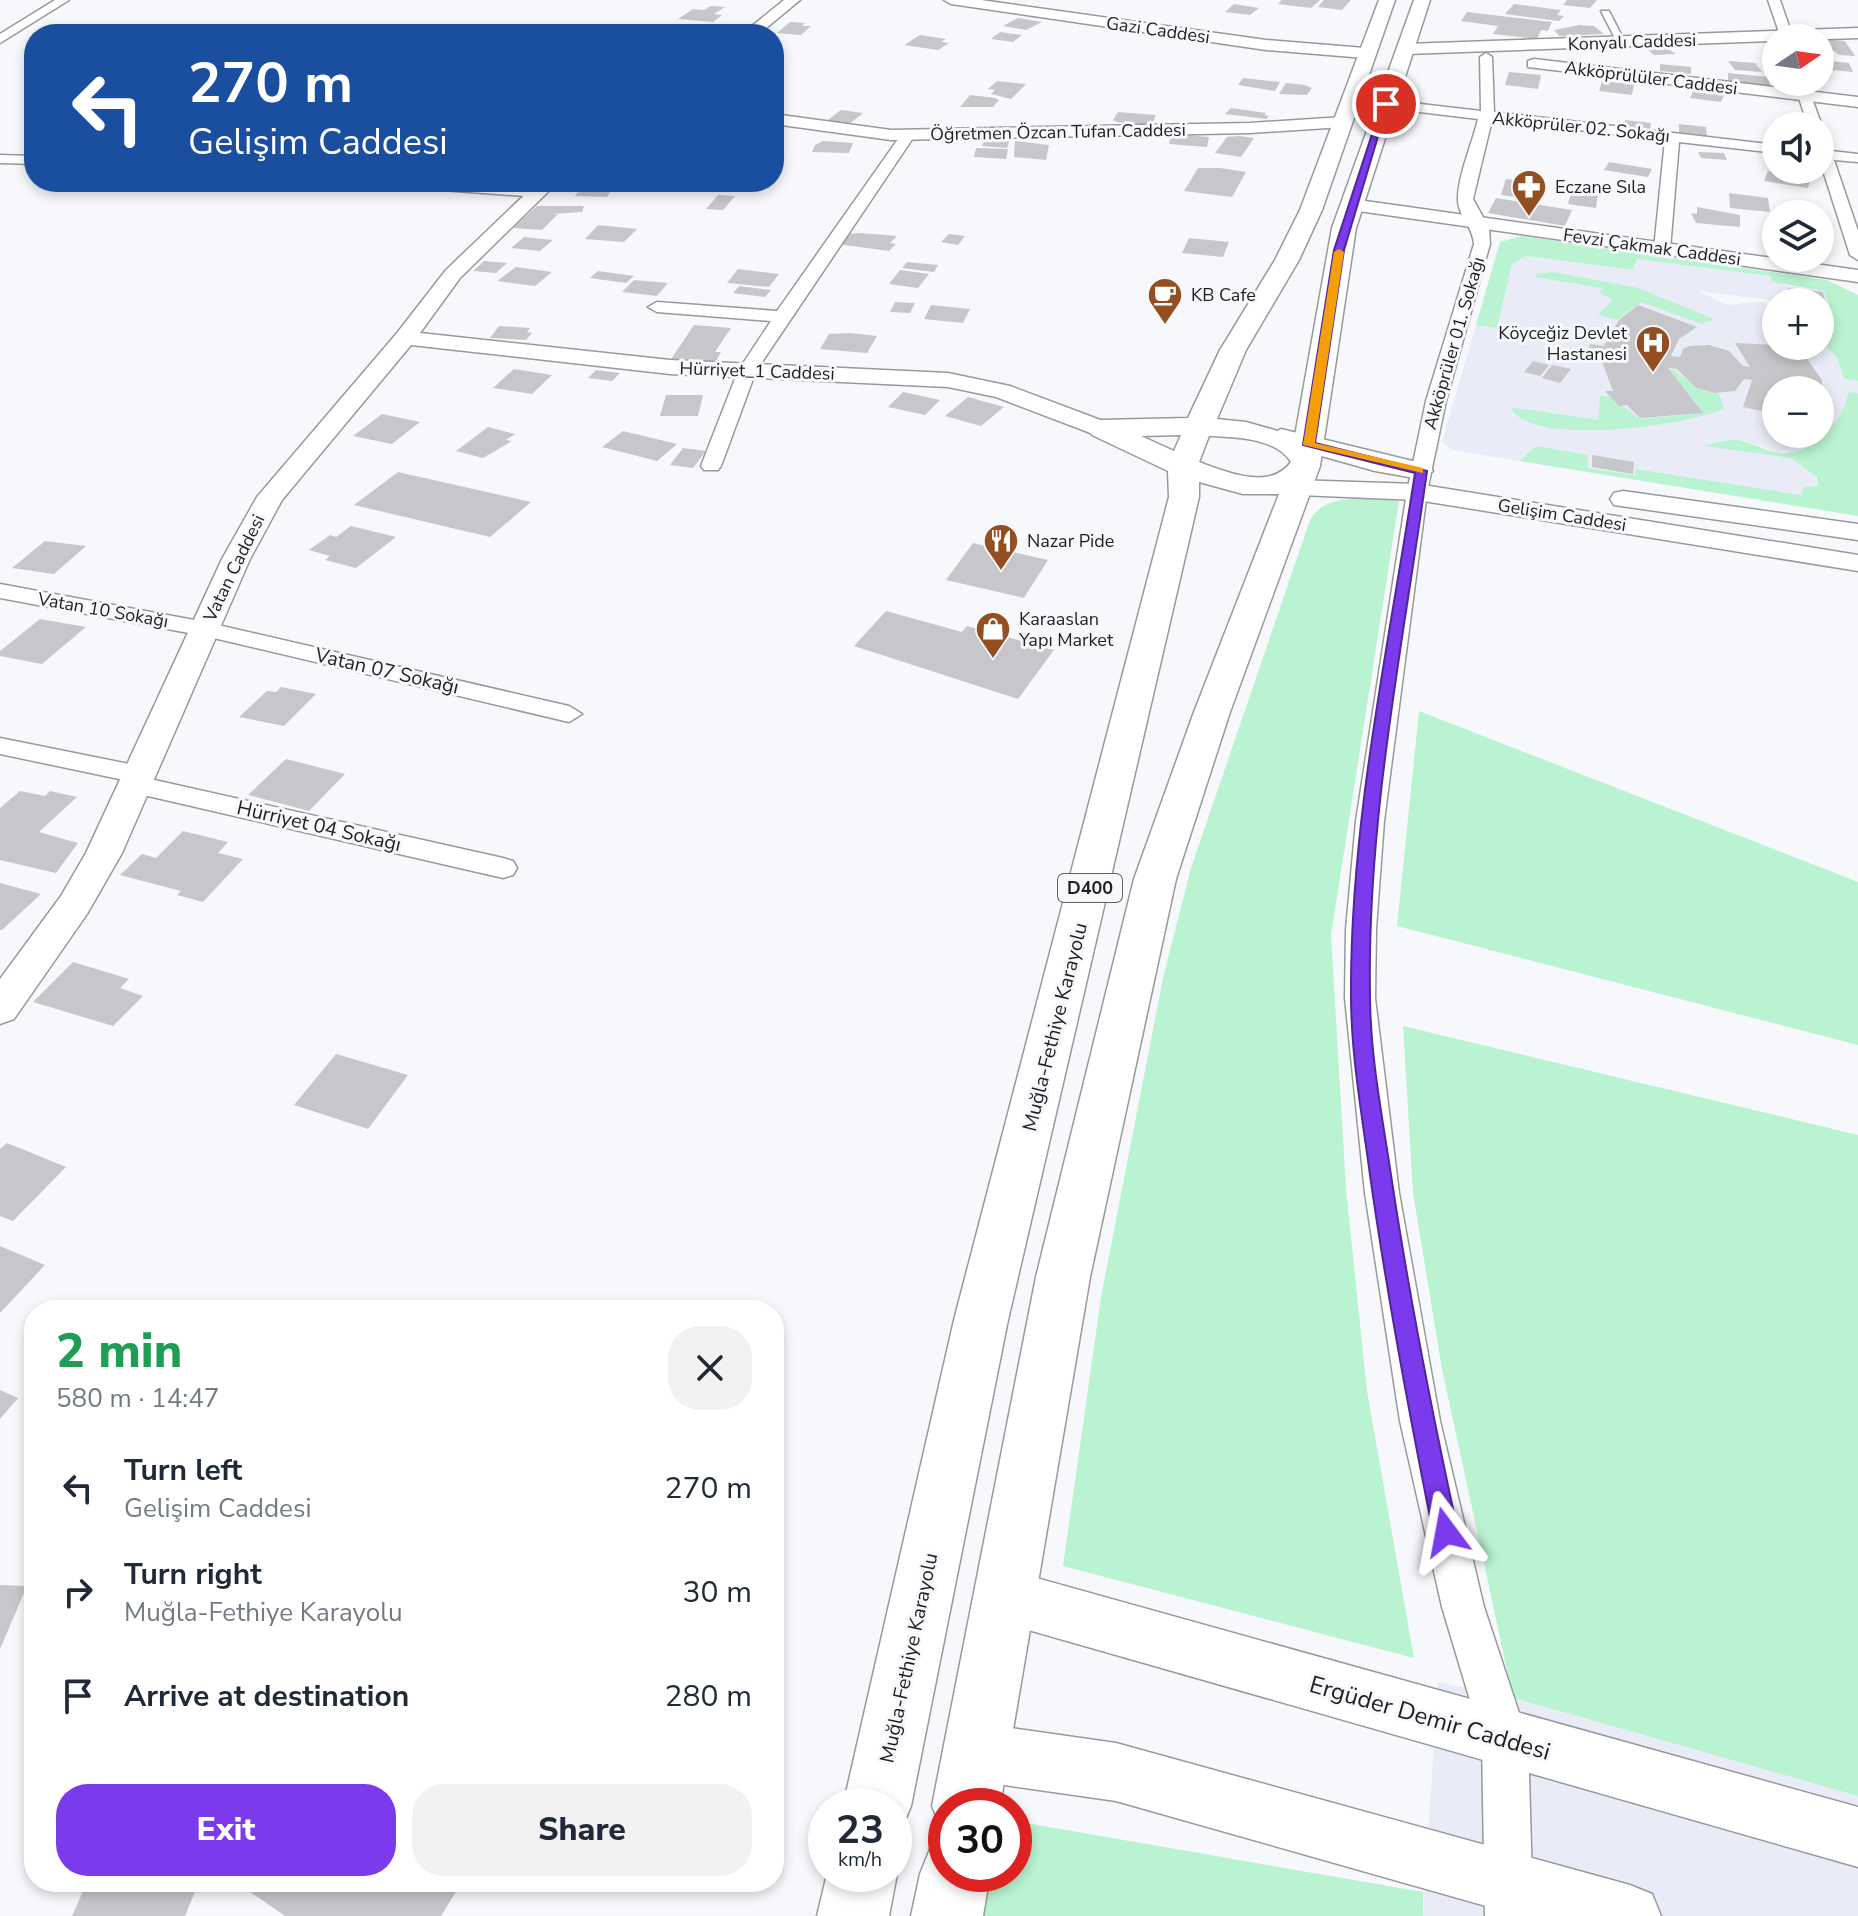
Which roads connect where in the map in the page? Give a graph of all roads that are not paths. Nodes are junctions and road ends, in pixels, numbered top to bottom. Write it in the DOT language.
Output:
graph roads {
  1 [pos="63,0"];
  2 [pos="793,0"];
  3 [pos="951,0"];
  4 [pos="1387,0"];
  5 [pos="1422,0"];
  6 [pos="1774,0"];
  7 [pos="1606,5"];
  8 [pos="24,24"];
  9 [pos="24,24"];
  10 [pos="763,24"];
  11 [pos="1782,24"];
  12 [pos="1834,36"];
  13 [pos="1857,36"];
  14 [pos="1762,38"];
  15 [pos="0,39"];
  16 [pos="1623,43"];
  17 [pos="1426,48"];
  18 [pos="1365,53"];
  19 [pos="1486,57"];
  20 [pos="1762,85"];
  21 [pos="1832,96"];
  22 [pos="1858,102"];
  23 [pos="1386,104"];
  24 [pos="1485,116"];
  25 [pos="784,121"];
  26 [pos="1343,122"];
  27 [pos="908,135"];
  28 [pos="1672,137"];
  29 [pos="1762,147"];
  30 [pos="1834,155"];
  31 [pos="1858,158"];
  32 [pos="0,159"];
  33 [pos="24,160"];
  34 [pos="1833,184"];
  35 [pos="538,192"];
  36 [pos="1351,205"];
  37 [pos="1477,223"];
  38 [pos="1662,249"];
  39 [pos="1858,255"];
  40 [pos="1858,276"];
  41 [pos="657,307"];
  42 [pos="782,317"];
  43 [pos="405,338"];
  44 [pos="747,371"];
  45 [pos="1102,429"];
  46 [pos="1201,449"];
  47 [pos="1291,464"];
  48 [pos="711,466"];
  49 [pos="1419,482"];
  50 [pos="1858,532"];
  51 [pos="1858,563"];
  52 [pos="0,591"];
  53 [pos="205,629"];
  54 [pos="569,714"];
  55 [pos="0,746"];
  56 [pos="137,779"];
  57 [pos="503,868"];
  58 [pos="0,1009"];
  59 [pos="1004,1596"];
  60 [pos="1505,1740"];
  61 [pos="971,1779"];
  62 [pos="881,1788"];
  63 [pos="1858,1837"];
  64 [pos="858,1892"];
  65 [pos="952,1892"];
  66 [pos="1509,1899"];
  67 [pos="853,1916"];
  68 [pos="947,1916"];
  69 [pos="1630,1916"];
  1 -- 9 [label="street"];
  2 -- 10 [label="street"];
  3 -- 18 [label="street, Gazi Caddesi"];
  4 -- 18 [label="highway, Muğla-Fethiye Karayolu / D400"];
  5 -- 17 [label="highway, D400"];
  6 -- 11 [label="street"];
  7 -- 16 [label="street"];
  8 -- 15 [label="street"];
  12 -- 13 [label="street, Konyalı Caddesi"];
  14 -- 16 [label="street, Konyalı Caddesi"];
  16 -- 17 [label="street, Konyalı Caddesi"];
  17 -- 19 [label="street, Akköprülüler Caddesi"];
  17 -- 23 [label="highway, D400"];
  18 -- 26 [label="highway, Muğla-Fethiye Karayolu / D400"];
  19 -- 20 [label="street, Akköprülüler Caddesi"];
  19 -- 24 [label="street, Akköprüler 01. Sokağı"];
  21 -- 22 [label="street, Akköprülüler Caddesi"];
  23 -- 24 [label="street, Akköprüler 02. Sokağı"];
  23 -- 36 [label="highway, D400"];
  24 -- 28 [label="street, Akköprüler 02. Sokağı"];
  24 -- 37 [label="street, Akköprüler 01. Sokağı"];
  25 -- 27 [label="street, Öğretmen Özcan Tufan Caddesi"];
  26 -- 27 [label="street, Öğretmen Özcan Tufan Caddesi"];
  26 -- 46 [label="highway, Muğla-Fethiye Karayolu / D400"];
  27 -- 42 [label="street"];
  28 -- 29 [label="street, Akköprüler 02. Sokağı"];
  28 -- 38 [label="street"];
  30 -- 31 [label="street"];
  32 -- 33 [label="street"];
  34 -- 39 [label="street"];
  35 -- 43 [label="street, Vatan Caddesi"];
  36 -- 37 [label="street, Fevzi Çakmak Caddesi"];
  36 -- 47 [label="highway, D400"];
  37 -- 38 [label="street, Fevzi Çakmak Caddesi"];
  37 -- 49 [label="street, Akköprüler 01. Sokağı"];
  38 -- 40 [label="street, Fevzi Çakmak Caddesi"];
  41 -- 42 [label="street"];
  42 -- 44 [label="street"];
  43 -- 44 [label="street, Hürriyet_1 Caddesi"];
  43 -- 53 [label="street, Vatan Caddesi"];
  44 -- 45 [label="street, Hürriyet_1 Caddesi"];
  44 -- 48 [label="street"];
  45 -- 46 [label="highway"];
  46 -- 47 [label="highway"];
  46 -- 47 [label="highway"];
  46 -- 62 [label="highway, Muğla-Fethiye Karayolu / D400"];
  47 -- 49 [label="street, Gelişim Caddesi"];
  47 -- 49 [label="street, Gelişim Caddesi"];
  47 -- 59 [label="highway, D400"];
  49 -- 50 [label="street, Gelişim Caddesi"];
  49 -- 51 [label="street, Gelişim Caddesi"];
  49 -- 60 [label="street, Akköprüler 01. Sokağı"];
  52 -- 53 [label="street, Vatan 10 Sokağı"];
  53 -- 54 [label="street, Vatan 07 Sokağı"];
  53 -- 56 [label="street, Vatan Caddesi"];
  55 -- 56 [label="street, Hürriyet 04 Sokağı"];
  56 -- 57 [label="street, Hürriyet 04 Sokağı"];
  56 -- 58 [label="street, Vatan Caddesi"];
  59 -- 60 [label="street, Ergüder Demir Caddesi"];
  59 -- 61 [label="highway, D400"];
  60 -- 63 [label="street, Ergüder Demir Caddesi"];
  60 -- 66 [label="street, Akköprüler 01. Sokağı"];
  61 -- 66 [label="street"];
  64 -- 67 [label="highway"];
  65 -- 68 [label="highway"];
  66 -- 69 [label="street"];
}
